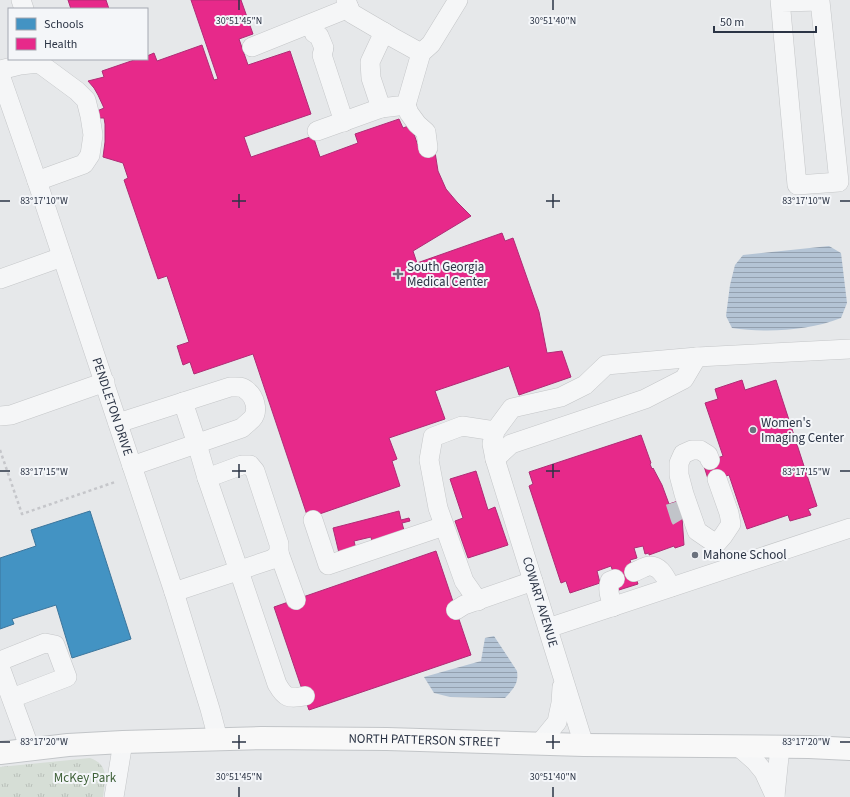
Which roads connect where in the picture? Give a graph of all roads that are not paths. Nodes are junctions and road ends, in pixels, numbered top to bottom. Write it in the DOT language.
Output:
graph roads {
  1 [pos="458,0"];
  2 [pos="781,1"];
  3 [pos="348,4"];
  4 [pos="312,28"];
  5 [pos="384,32"];
  6 [pos="252,47"];
  7 [pos="421,53"];
  8 [pos="39,61"];
  9 [pos="0,70"];
  10 [pos="0,75"];
  11 [pos="406,105"];
  12 [pos="381,108"];
  13 [pos="344,122"];
  14 [pos="317,132"];
  15 [pos="428,148"];
  16 [pos="37,181"];
  17 [pos="62,257"];
  18 [pos="0,279"];
  19 [pos="850,349"];
  20 [pos="697,357"];
  21 [pos="105,382"];
  22 [pos="183,402"];
  23 [pos="0,416"];
  24 [pos="118,423"];
  25 [pos="494,431"];
  26 [pos="197,444"];
  27 [pos="495,459"];
  28 [pos="710,460"];
  29 [pos="679,463"];
  30 [pos="132,466"];
  31 [pos="206,478"];
  32 [pos="717,479"];
  33 [pos="675,502"];
  34 [pos="314,520"];
  35 [pos="683,523"];
  36 [pos="444,526"];
  37 [pos="850,528"];
  38 [pos="710,540"];
  39 [pos="278,553"];
  40 [pos="724,569"];
  41 [pos="239,570"];
  42 [pos="634,572"];
  43 [pos="615,579"];
  44 [pos="533,581"];
  45 [pos="671,587"];
  46 [pos="174,592"];
  47 [pos="296,600"];
  48 [pos="613,607"];
  49 [pos="548,628"];
  50 [pos="0,661"];
  51 [pos="0,667"];
  52 [pos="562,673"];
  53 [pos="305,696"];
  54 [pos="12,698"];
  55 [pos="218,739"];
  56 [pos="123,742"];
  57 [pos="539,744"];
  58 [pos="584,745"];
  59 [pos="738,747"];
  60 [pos="780,747"];
  61 [pos="30,750"];
  62 [pos="850,750"];
  63 [pos="0,753"];
  64 [pos="775,796"];
  65 [pos="114,797"];
  1 -- 7 [label="street"];
  2 -- 2 [label="street"];
  3 -- 4 [label="street"];
  3 -- 5 [label="street"];
  4 -- 6 [label="street"];
  4 -- 13 [label="street"];
  5 -- 7 [label="street"];
  5 -- 12 [label="street"];
  7 -- 11 [label="street"];
  8 -- 9 [label="street"];
  8 -- 16 [label="street"];
  10 -- 16 [label="street, PENDLETON DRIVE"];
  11 -- 12 [label="street"];
  11 -- 15 [label="street"];
  12 -- 13 [label="street"];
  13 -- 14 [label="street"];
  16 -- 17 [label="street, PENDLETON DRIVE"];
  17 -- 18 [label="street"];
  17 -- 21 [label="street, PENDLETON DRIVE"];
  19 -- 20 [label="street"];
  20 -- 25 [label="street"];
  20 -- 27 [label="street"];
  21 -- 23 [label="street"];
  21 -- 24 [label="street, PENDLETON DRIVE"];
  22 -- 24 [label="street"];
  22 -- 26 [label="street"];
  22 -- 26 [label="street"];
  24 -- 30 [label="street, PENDLETON DRIVE"];
  25 -- 27 [label="street, COWART AVENUE"];
  25 -- 36 [label="street"];
  26 -- 30 [label="street"];
  26 -- 31 [label="street"];
  27 -- 44 [label="street, COWART AVENUE"];
  28 -- 29 [label="street"];
  29 -- 33 [label="street"];
  29 -- 38 [label="street"];
  30 -- 46 [label="street, PENDLETON DRIVE"];
  31 -- 39 [label="street"];
  31 -- 41 [label="street"];
  32 -- 38 [label="street"];
  34 -- 36 [label="street"];
  35 -- 38 [label="street"];
  36 -- 44 [label="street"];
  37 -- 40 [label="street"];
  38 -- 40 [label="street"];
  39 -- 41 [label="street"];
  39 -- 47 [label="street"];
  40 -- 45 [label="street"];
  41 -- 46 [label="street"];
  41 -- 53 [label="street"];
  42 -- 45 [label="street"];
  43 -- 48 [label="street"];
  44 -- 49 [label="street, COWART AVENUE"];
  45 -- 48 [label="street"];
  46 -- 55 [label="street, PENDLETON DRIVE"];
  48 -- 49 [label="street"];
  49 -- 52 [label="street, COWART AVENUE"];
  50 -- 54 [label="street"];
  51 -- 54 [label="street"];
  52 -- 57 [label="street"];
  52 -- 58 [label="street, COWART AVENUE"];
  54 -- 61 [label="street"];
  55 -- 56 [label="main road, NORTH PATTERSON STREET"];
  55 -- 57 [label="main road, NORTH PATTERSON STREET"];
  56 -- 61 [label="main road, NORTH PATTERSON STREET"];
  56 -- 65 [label="street"];
  57 -- 58 [label="main road, NORTH PATTERSON STREET"];
  58 -- 59 [label="main road, NORTH PATTERSON STREET"];
  59 -- 60 [label="main road, NORTH PATTERSON STREET"];
  59 -- 64 [label="street"];
  60 -- 62 [label="main road, NORTH PATTERSON STREET"];
  60 -- 64 [label="street"];
  61 -- 63 [label="main road, NORTH PATTERSON STREET"];
}
